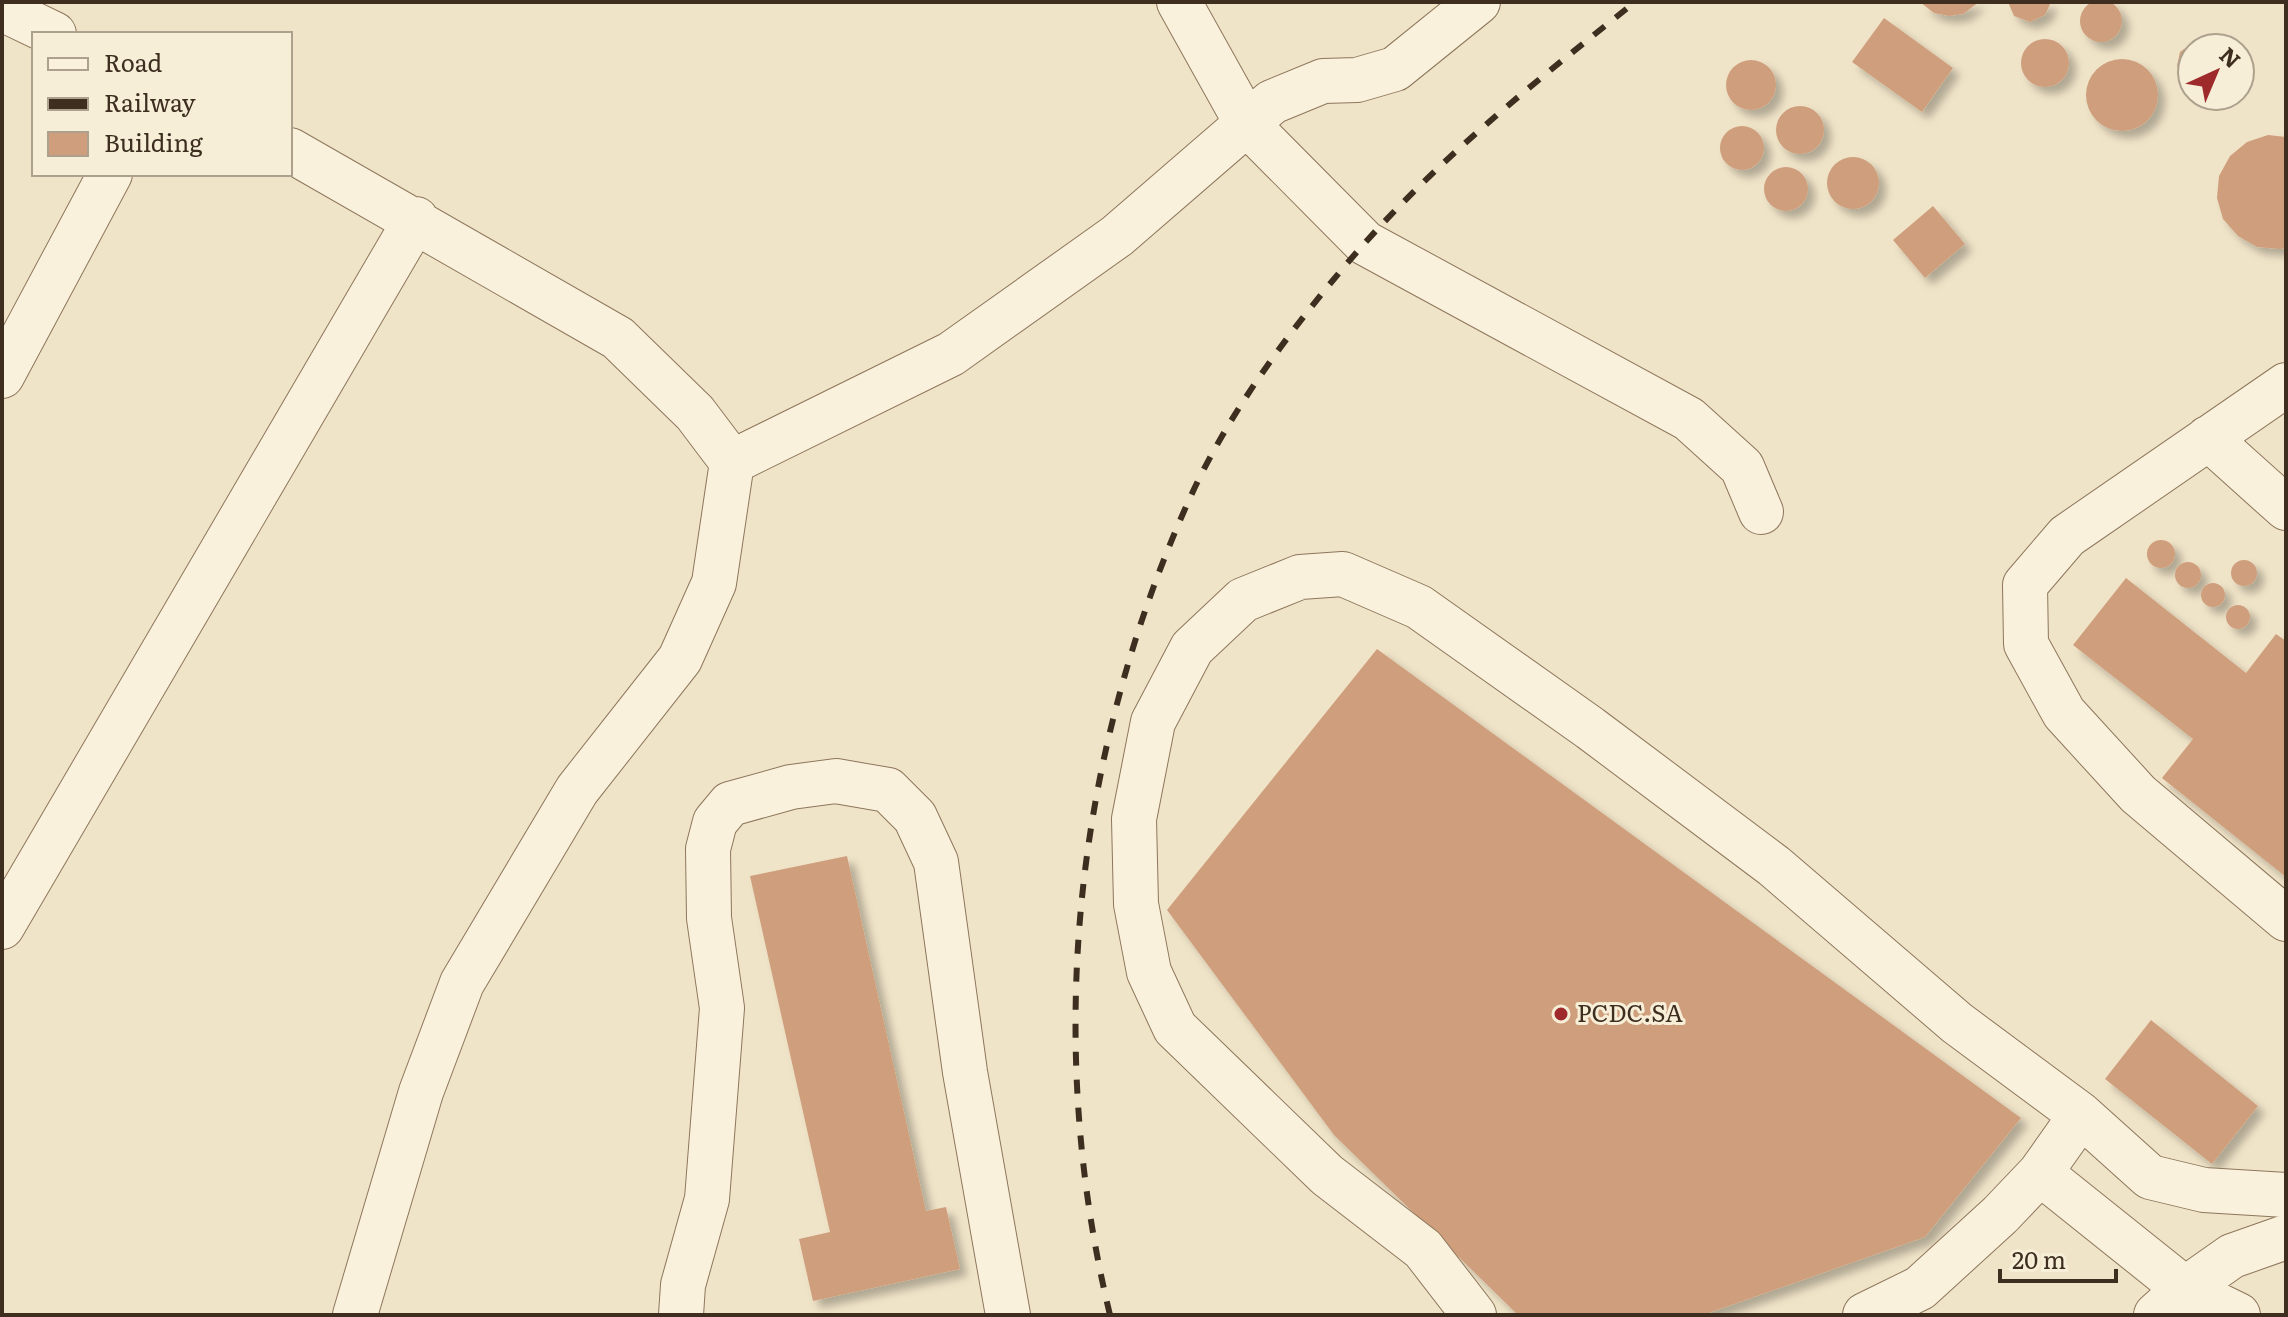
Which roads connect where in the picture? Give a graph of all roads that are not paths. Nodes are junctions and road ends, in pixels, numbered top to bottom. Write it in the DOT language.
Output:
graph roads {
  1 [pos="1179,2"];
  2 [pos="1478,2"];
  3 [pos="2,9"];
  4 [pos="50,32"];
  5 [pos="1247,124"];
  6 [pos="292,151"];
  7 [pos="109,176"];
  8 [pos="416,219"];
  9 [pos="2,376"];
  10 [pos="2286,385"];
  11 [pos="2208,438"];
  12 [pos="732,462"];
  13 [pos="2286,508"];
  14 [pos="1761,512"];
  15 [pos="2286,919"];
  16 [pos="2,927"];
  17 [pos="2081,1115"];
  18 [pos="2040,1173"];
  19 [pos="2286,1195"];
  20 [pos="2286,1237"];
  21 [pos="2170,1302"];
  22 [pos="355,1315"];
  23 [pos="681,1315"];
  24 [pos="1008,1315"];
  25 [pos="1474,1315"];
  26 [pos="1865,1315"];
  27 [pos="2238,1315"];
  1 -- 5 [label="lane"];
  2 -- 5 [label="lane"];
  3 -- 4 [label="lane"];
  5 -- 12 [label="lane"];
  5 -- 14 [label="lane"];
  6 -- 8 [label="lane"];
  7 -- 9 [label="lane"];
  8 -- 12 [label="lane"];
  8 -- 16 [label="lane"];
  10 -- 11 [label="lane"];
  11 -- 13 [label="lane"];
  11 -- 15 [label="lane"];
  12 -- 22 [label="lane"];
  17 -- 18 [label="lane"];
  17 -- 19 [label="lane"];
  17 -- 25 [label="lane"];
  18 -- 21 [label="lane"];
  18 -- 26 [label="lane"];
  20 -- 21 [label="lane"];
  21 -- 27 [label="lane"];
  23 -- 24 [label="lane"];
}
